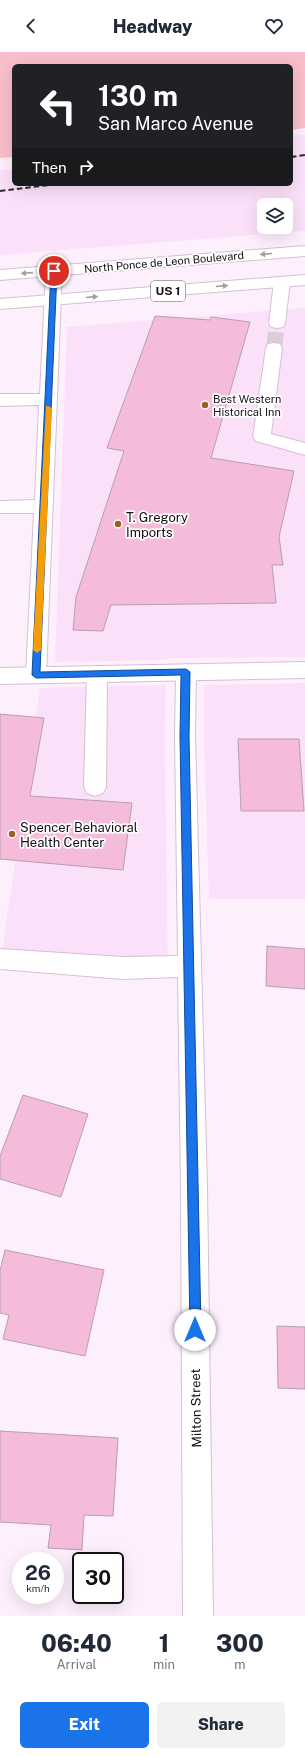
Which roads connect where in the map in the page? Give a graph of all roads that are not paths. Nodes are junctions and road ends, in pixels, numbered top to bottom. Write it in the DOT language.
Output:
graph roads {
  1 [pos="305,251"];
  2 [pos="54,271"];
  3 [pos="0,275"];
  4 [pos="305,280"];
  5 [pos="282,282"];
  6 [pos="53,300"];
  7 [pos="0,304"];
  8 [pos="277,323"];
  9 [pos="274,348"];
  10 [pos="49,399"];
  11 [pos="0,400"];
  12 [pos="305,449"];
  13 [pos="44,506"];
  14 [pos="0,507"];
  15 [pos="305,670"];
  16 [pos="186,672"];
  17 [pos="97,674"];
  18 [pos="36,675"];
  19 [pos="0,676"];
  20 [pos="96,787"];
  21 [pos="0,959"];
  22 [pos="190,966"];
  23 [pos="198,1616"];
  1 -- 2 [label="main road, North Ponce de Leon Boulevard / US 1, one-way"];
  2 -- 3 [label="main road, North Ponce de Leon Boulevard / US 1, one-way"];
  2 -- 6 [label="main road"];
  4 -- 5 [label="main road, US 1"];
  6 -- 5 [label="main road, US 1, one-way"];
  5 -- 8 [label="main road"];
  6 -- 7 [label="main road, US 1"];
  6 -- 10 [label="main road"];
  9 -- 12 [label="main road"];
  10 -- 11 [label="main road"];
  10 -- 13 [label="main road"];
  13 -- 14 [label="main road"];
  13 -- 18 [label="main road"];
  15 -- 16 [label="main road"];
  16 -- 17 [label="main road"];
  16 -- 22 [label="main road, Milton Street"];
  17 -- 18 [label="main road"];
  17 -- 20 [label="main road"];
  18 -- 19 [label="main road"];
  21 -- 22 [label="main road"];
  22 -- 23 [label="main road, Milton Street"];
}
